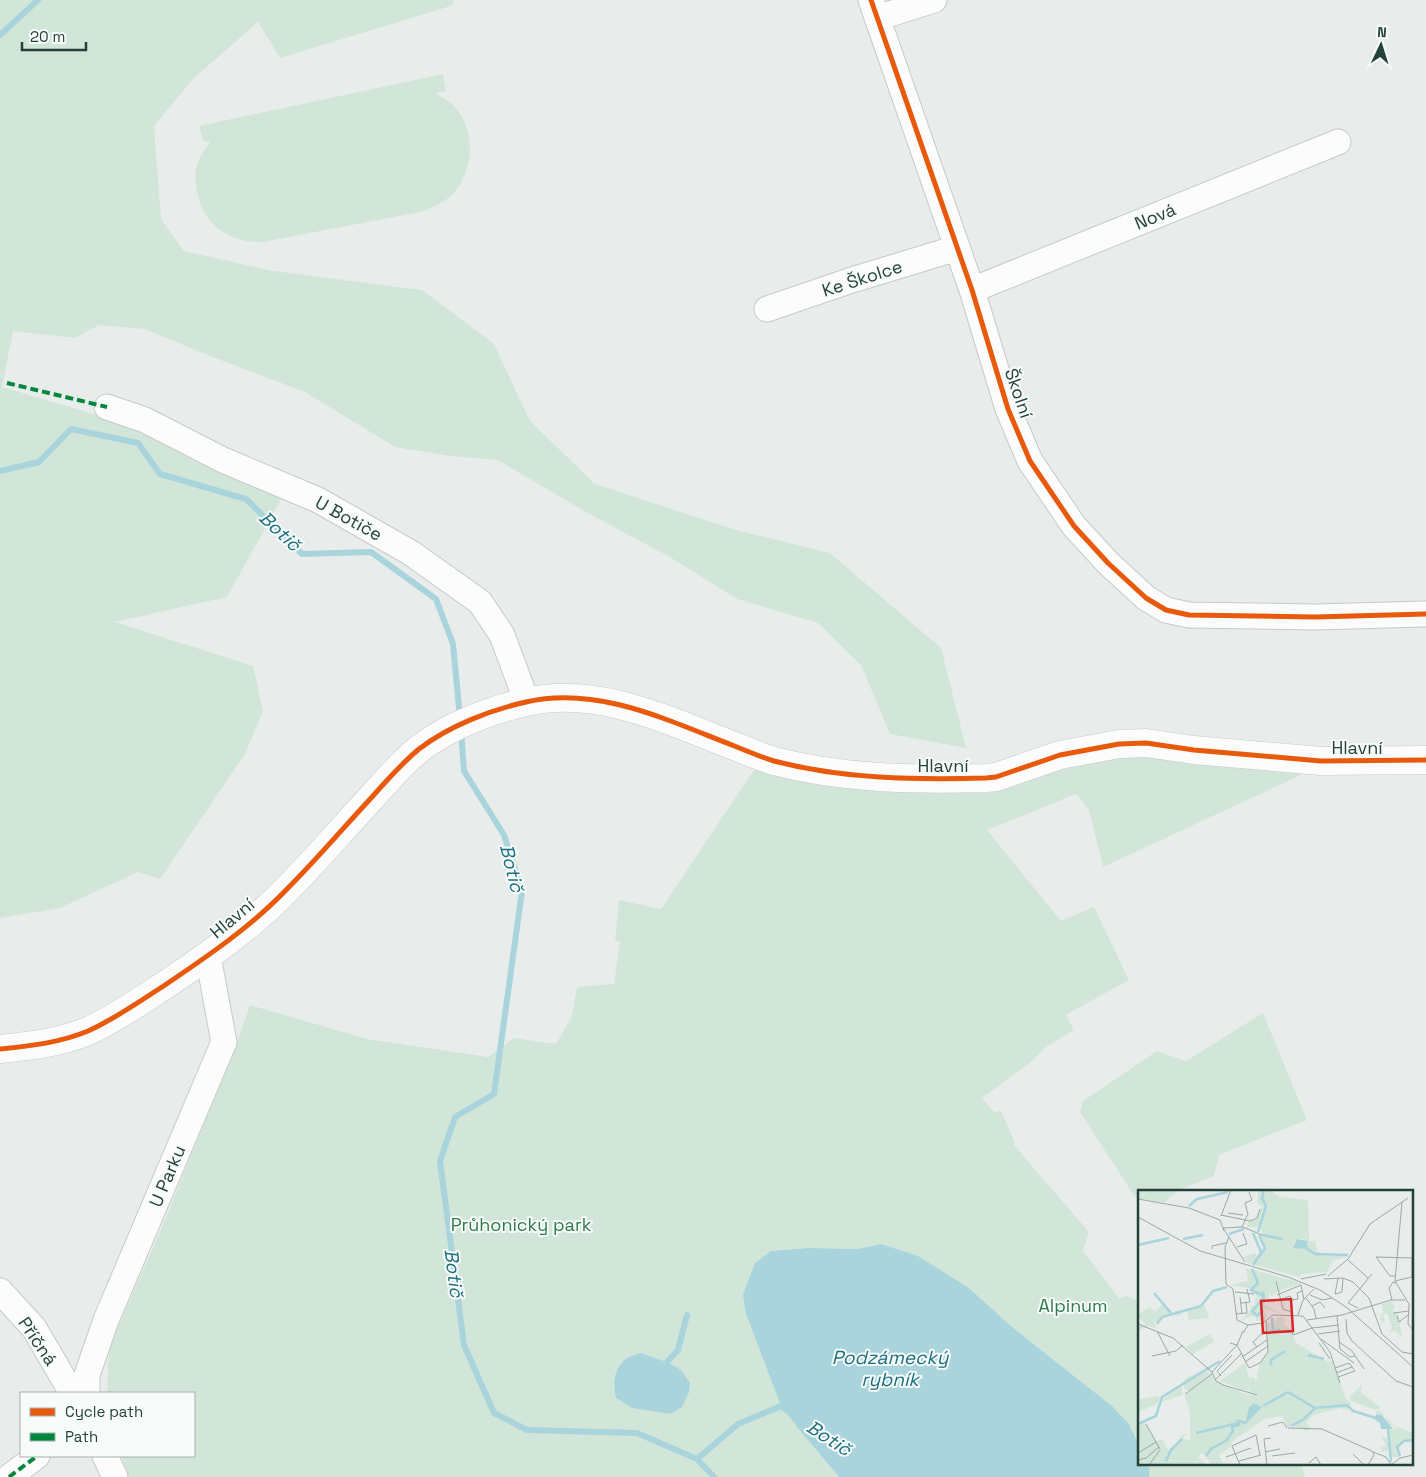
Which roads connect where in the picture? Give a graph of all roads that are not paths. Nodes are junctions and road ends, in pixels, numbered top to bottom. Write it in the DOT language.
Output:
graph roads {
  1 [pos="934,0"];
  2 [pos="874,9"];
  3 [pos="1338,142"];
  4 [pos="957,248"];
  5 [pos="972,290"];
  6 [pos="767,309"];
  7 [pos="107,408"];
  8 [pos="1426,614"];
  9 [pos="526,702"];
  10 [pos="1415,761"];
  11 [pos="208,956"];
  12 [pos="0,1049"];
  13 [pos="0,1291"];
  14 [pos="71,1392"];
  15 [pos="87,1392"];
  16 [pos="36,1457"];
  17 [pos="105,1457"];
  18 [pos="8,1477"];
  19 [pos="115,1477"];
  1 -- 2 [label="street"];
  2 -- 4 [label="street, Školní"];
  3 -- 5 [label="street, Nová"];
  4 -- 5 [label="street, Školní"];
  4 -- 6 [label="street, Ke Školce"];
  5 -- 8 [label="street, Školní"];
  7 -- 9 [label="street, U Botiče"];
  9 -- 10 [label="street, Hlavní"];
  9 -- 11 [label="street, Hlavní"];
  11 -- 12 [label="street, Hlavní"];
  11 -- 15 [label="street, U Parku"];
  13 -- 14 [label="street, Příčná"];
  16 -- 18 [label="street"];
  17 -- 19 [label="street"];
}
